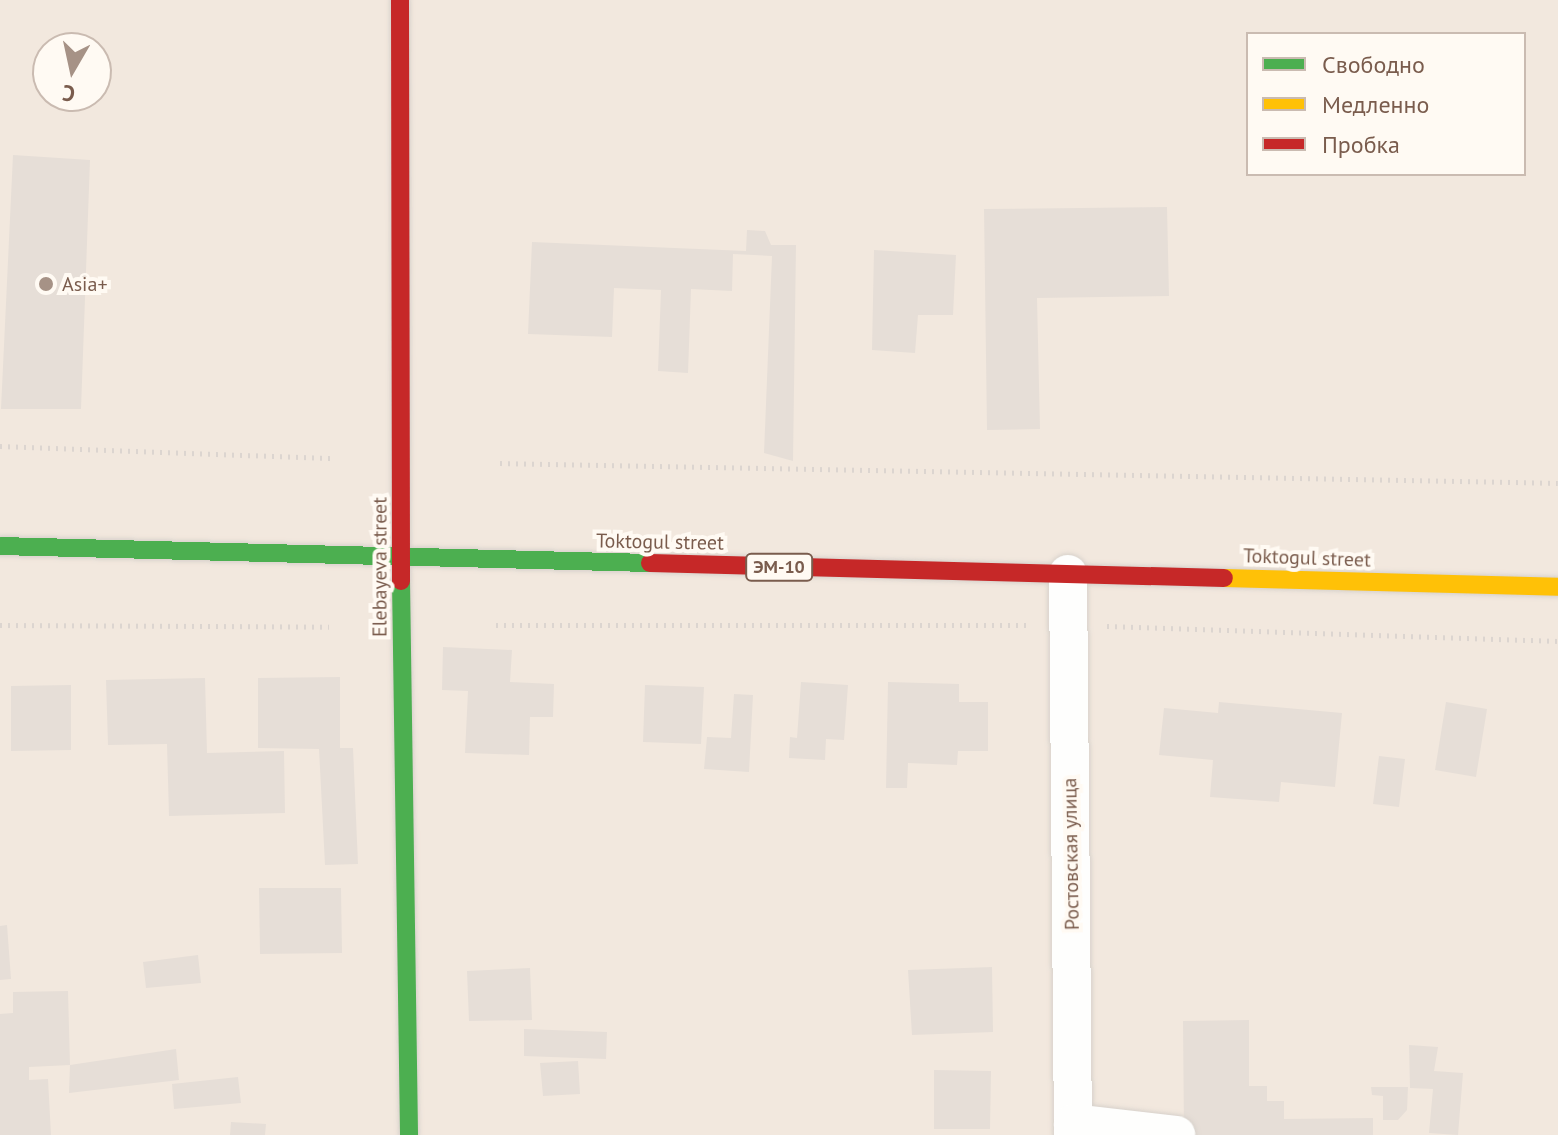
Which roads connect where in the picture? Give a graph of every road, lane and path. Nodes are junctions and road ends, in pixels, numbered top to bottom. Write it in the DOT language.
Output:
graph roads {
  1 [pos="400,0"];
  2 [pos="0,446"];
  3 [pos="335,458"];
  4 [pos="500,463"];
  5 [pos="1558,483"];
  6 [pos="0,546"];
  7 [pos="403,558"];
  8 [pos="1068,574"];
  9 [pos="1558,587"];
  10 [pos="0,625"];
  11 [pos="329,627"];
  12 [pos="1073,1129"];
  13 [pos="409,1135"];
  14 [pos="1176,1135"];
  1 -- 7 [label="main road, Elebayeva street"];
  2 -- 3 [label="path"];
  4 -- 5 [label="path"];
  6 -- 7 [label="main road, Toktogul street / ЭМ-10"];
  7 -- 8 [label="main road, Toktogul street / ЭМ-10"];
  7 -- 13 [label="main road, Elebayeva street"];
  8 -- 9 [label="main road, Toktogul street / ЭМ-10"];
  8 -- 12 [label="street, Ростовская улица"];
  10 -- 11 [label="path"];
  12 -- 14 [label="street"];
}
